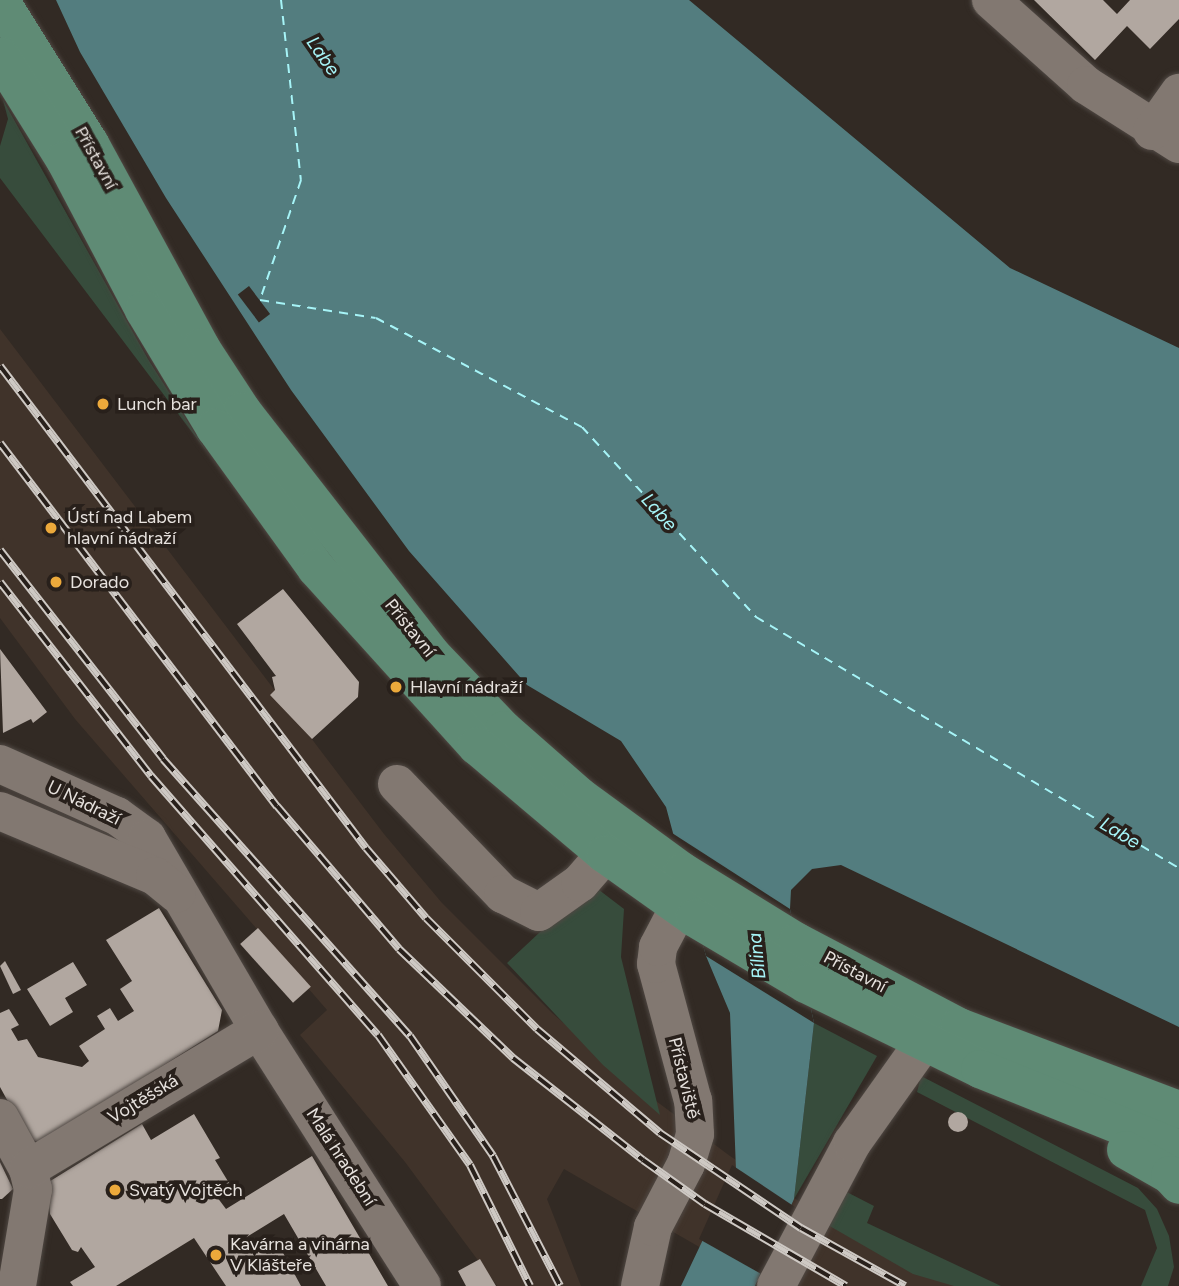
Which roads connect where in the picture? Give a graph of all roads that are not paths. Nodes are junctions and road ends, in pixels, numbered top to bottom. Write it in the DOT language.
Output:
graph roads {
  1 [pos="1,0"];
  2 [pos="991,0"];
  3 [pos="0,56"];
  4 [pos="1179,93"];
  5 [pos="1166,138"];
  6 [pos="0,764"];
  7 [pos="397,784"];
  8 [pos="0,811"];
  9 [pos="605,854"];
  10 [pos="177,894"];
  11 [pos="686,899"];
  12 [pos="259,1030"];
  13 [pos="923,1043"];
  14 [pos="980,1069"];
  15 [pos="1179,1110"];
  16 [pos="0,1118"];
  17 [pos="1179,1149"];
  18 [pos="28,1169"];
  19 [pos="1179,1185"];
  20 [pos="12,1278"];
  21 [pos="422,1286"];
  22 [pos="640,1286"];
  23 [pos="776,1286"];
  1 -- 11 [label="main road, Přístavní"];
  2 -- 5 [label="street"];
  3 -- 9 [label="main road, Přístavní"];
  4 -- 5 [label="street"];
  6 -- 10 [label="street, U Nádraží"];
  7 -- 9 [label="street"];
  8 -- 10 [label="street, U Nádraží"];
  9 -- 11 [label="main road, Přístavní"];
  10 -- 12 [label="street, U Nádraží"];
  11 -- 13 [label="main road, Přístavní"];
  11 -- 15 [label="main road, Přístavní"];
  11 -- 22 [label="street, Přístaviště"];
  12 -- 18 [label="street, Vojtěšská"];
  12 -- 21 [label="street, Malá hradební"];
  13 -- 14 [label="main road, Přístavní"];
  13 -- 23 [label="street"];
  14 -- 17 [label="main road, Přístavní"];
  14 -- 19 [label="main road"];
  16 -- 18 [label="street"];
  18 -- 20 [label="street"];
}
